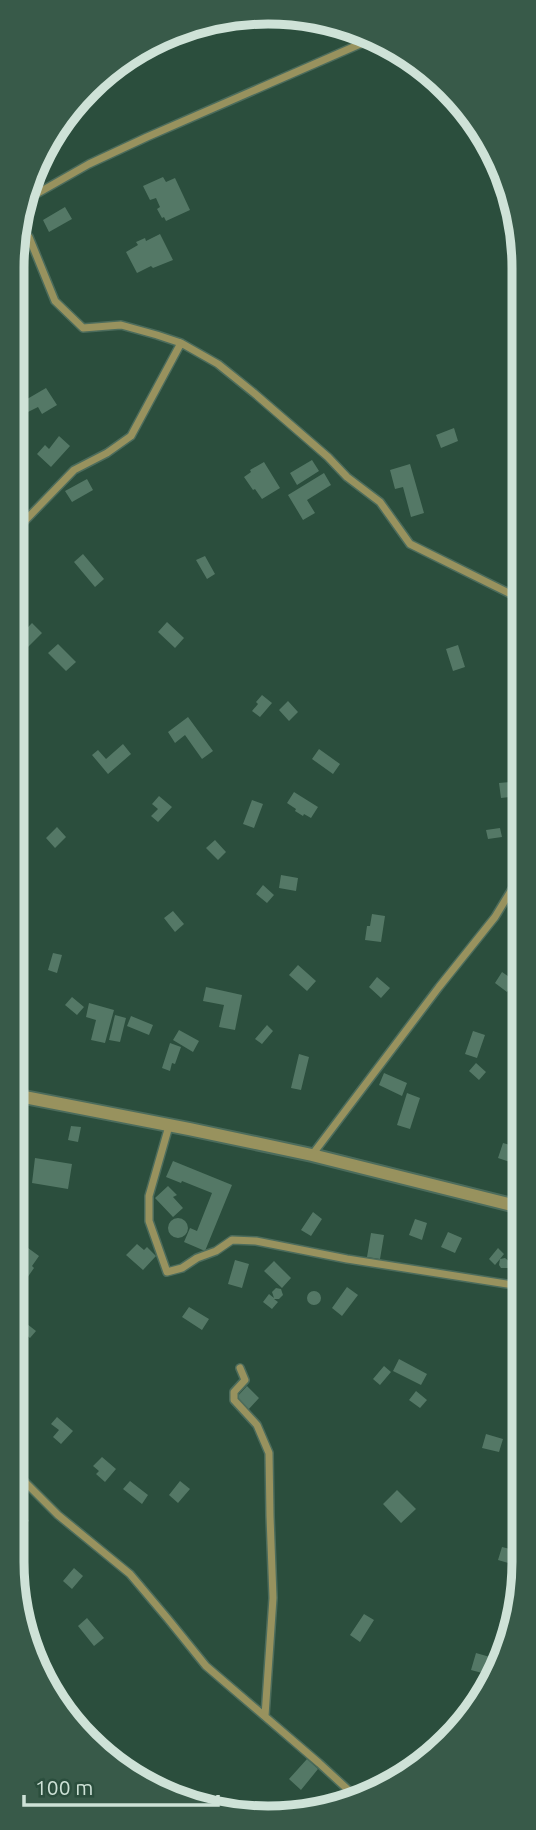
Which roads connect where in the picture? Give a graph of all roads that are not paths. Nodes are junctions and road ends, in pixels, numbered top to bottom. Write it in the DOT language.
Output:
graph roads {
  1 [pos="362,43"];
  2 [pos="36,194"];
  3 [pos="27,236"];
  4 [pos="181,343"];
  5 [pos="24,522"];
  6 [pos="512,595"];
  7 [pos="512,889"];
  8 [pos="24,1097"];
  9 [pos="169,1126"];
  10 [pos="312,1155"];
  11 [pos="512,1205"];
  12 [pos="512,1285"];
  13 [pos="240,1368"];
  14 [pos="24,1481"];
  15 [pos="265,1716"];
  16 [pos="349,1791"];
  1 -- 2 [label="street"];
  3 -- 4 [label="street"];
  4 -- 5 [label="street"];
  4 -- 6 [label="street"];
  7 -- 10 [label="street"];
  8 -- 9 [label="street"];
  9 -- 10 [label="street"];
  9 -- 12 [label="street"];
  10 -- 11 [label="street"];
  13 -- 15 [label="street"];
  14 -- 15 [label="street"];
  15 -- 16 [label="street"];
}
